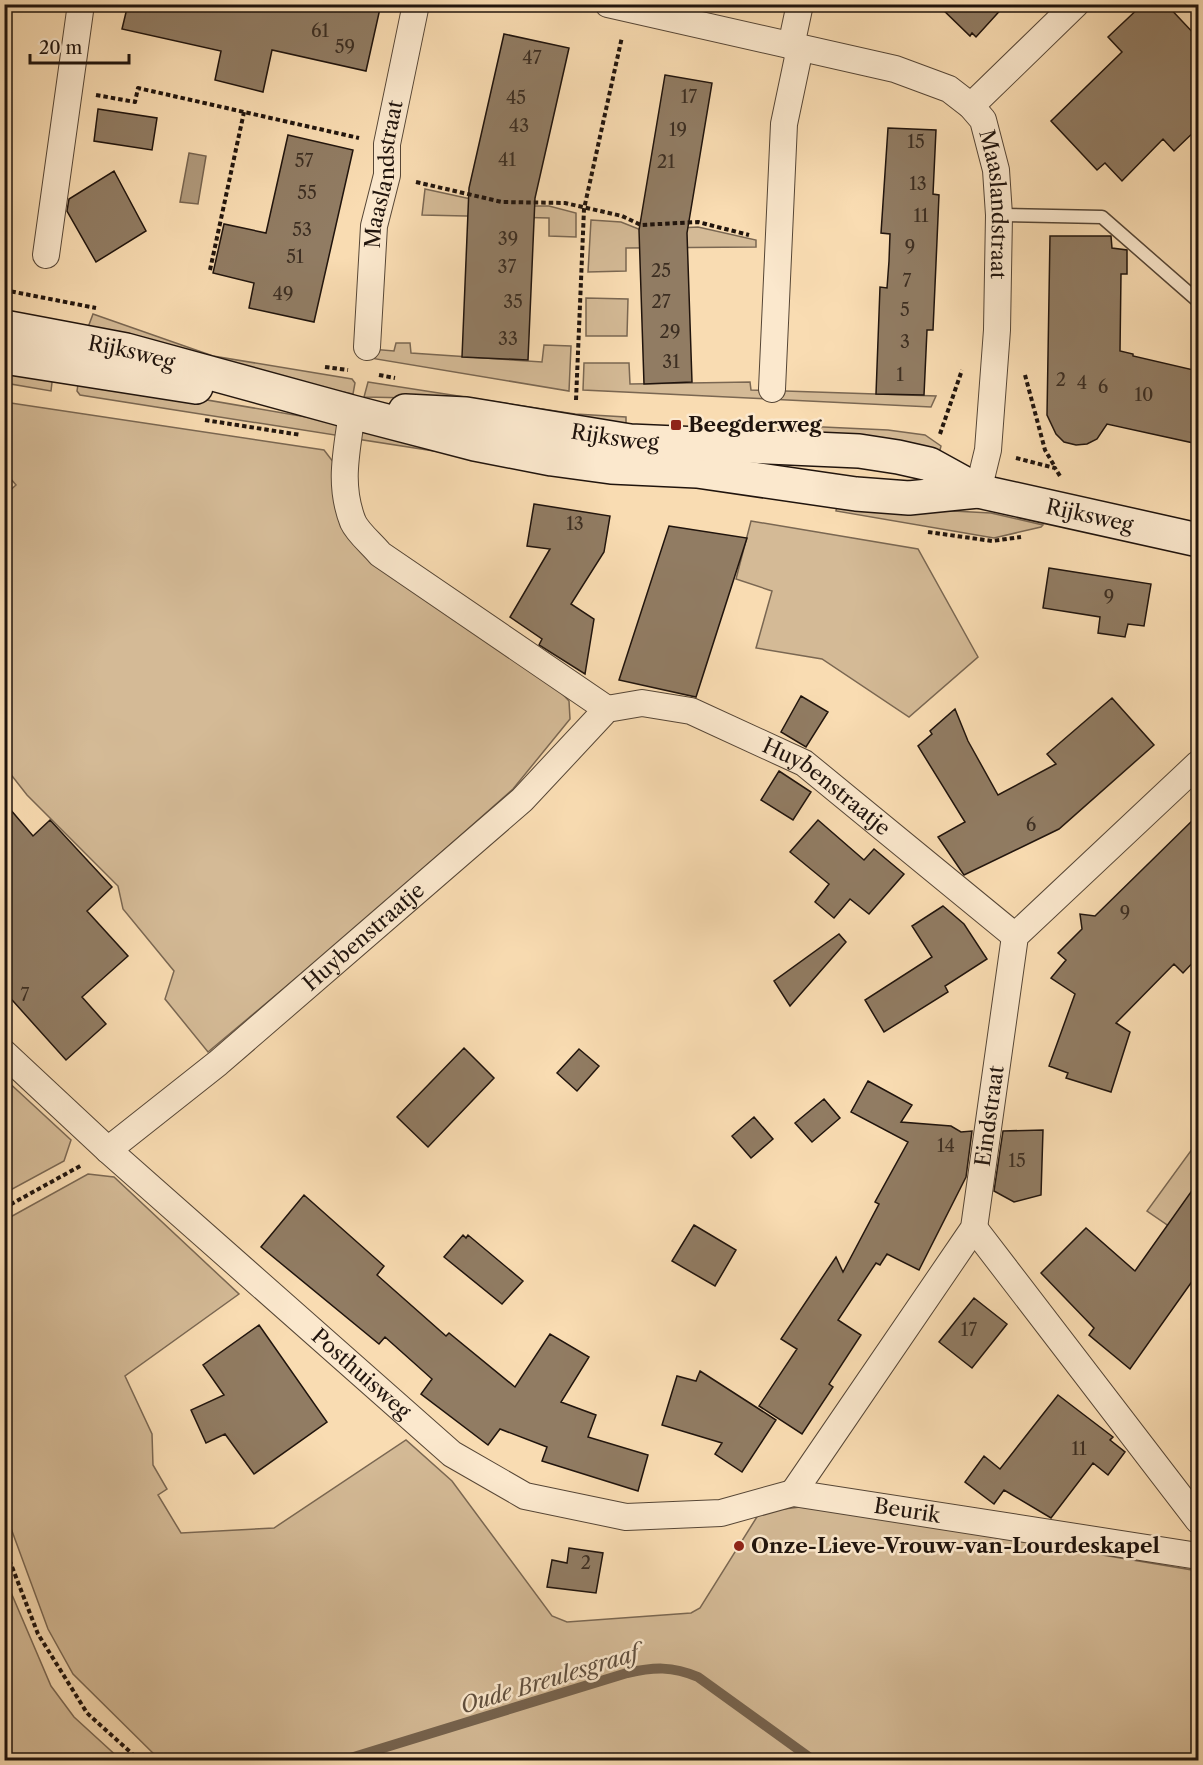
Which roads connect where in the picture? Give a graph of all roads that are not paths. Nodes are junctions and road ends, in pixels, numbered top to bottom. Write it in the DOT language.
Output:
graph roads {
  1 [pos="81,4"];
  2 [pos="416,4"];
  3 [pos="800,4"];
  4 [pos="1076,4"];
  5 [pos="618,7"];
  6 [pos="795,47"];
  7 [pos="971,106"];
  8 [pos="999,215"];
  9 [pos="46,255"];
  10 [pos="1198,301"];
  11 [pos="4,327"];
  12 [pos="367,347"];
  13 [pos="4,357"];
  14 [pos="258,387"];
  15 [pos="772,389"];
  16 [pos="350,428"];
  17 [pos="978,491"];
  18 [pos="1198,540"];
  19 [pos="607,710"];
  20 [pos="1198,764"];
  21 [pos="1015,936"];
  22 [pos="4,1053"];
  23 [pos="108,1150"];
  24 [pos="974,1228"];
  25 [pos="793,1493"];
  26 [pos="1198,1520"];
  27 [pos="1198,1556"];
  1 -- 9 [label="street"];
  2 -- 12 [label="street, Maaslandstraat"];
  3 -- 6 [label="street"];
  4 -- 7 [label="street"];
  5 -- 6 [label="street, Maaslandstraat"];
  6 -- 7 [label="street, Maaslandstraat"];
  6 -- 15 [label="street"];
  7 -- 8 [label="street, Maaslandstraat"];
  8 -- 10 [label="lane"];
  8 -- 17 [label="street, Maaslandstraat"];
  11 -- 14 [label="main road, Rijksweg"];
  13 -- 14 [label="main road, Rijksweg"];
  14 -- 16 [label="main road, Rijksweg"];
  16 -- 17 [label="main road, Rijksweg"];
  16 -- 17 [label="main road, Rijksweg"];
  16 -- 19 [label="street"];
  17 -- 18 [label="main road, Rijksweg"];
  19 -- 21 [label="street, Huybenstraatje"];
  19 -- 23 [label="street, Huybenstraatje"];
  20 -- 21 [label="street"];
  21 -- 24 [label="street, Eindstraat"];
  22 -- 23 [label="street, Posthuisweg"];
  23 -- 25 [label="street, Posthuisweg"];
  24 -- 25 [label="street, Eindstraat"];
  24 -- 26 [label="street"];
  25 -- 27 [label="street, Beurik"];
}
